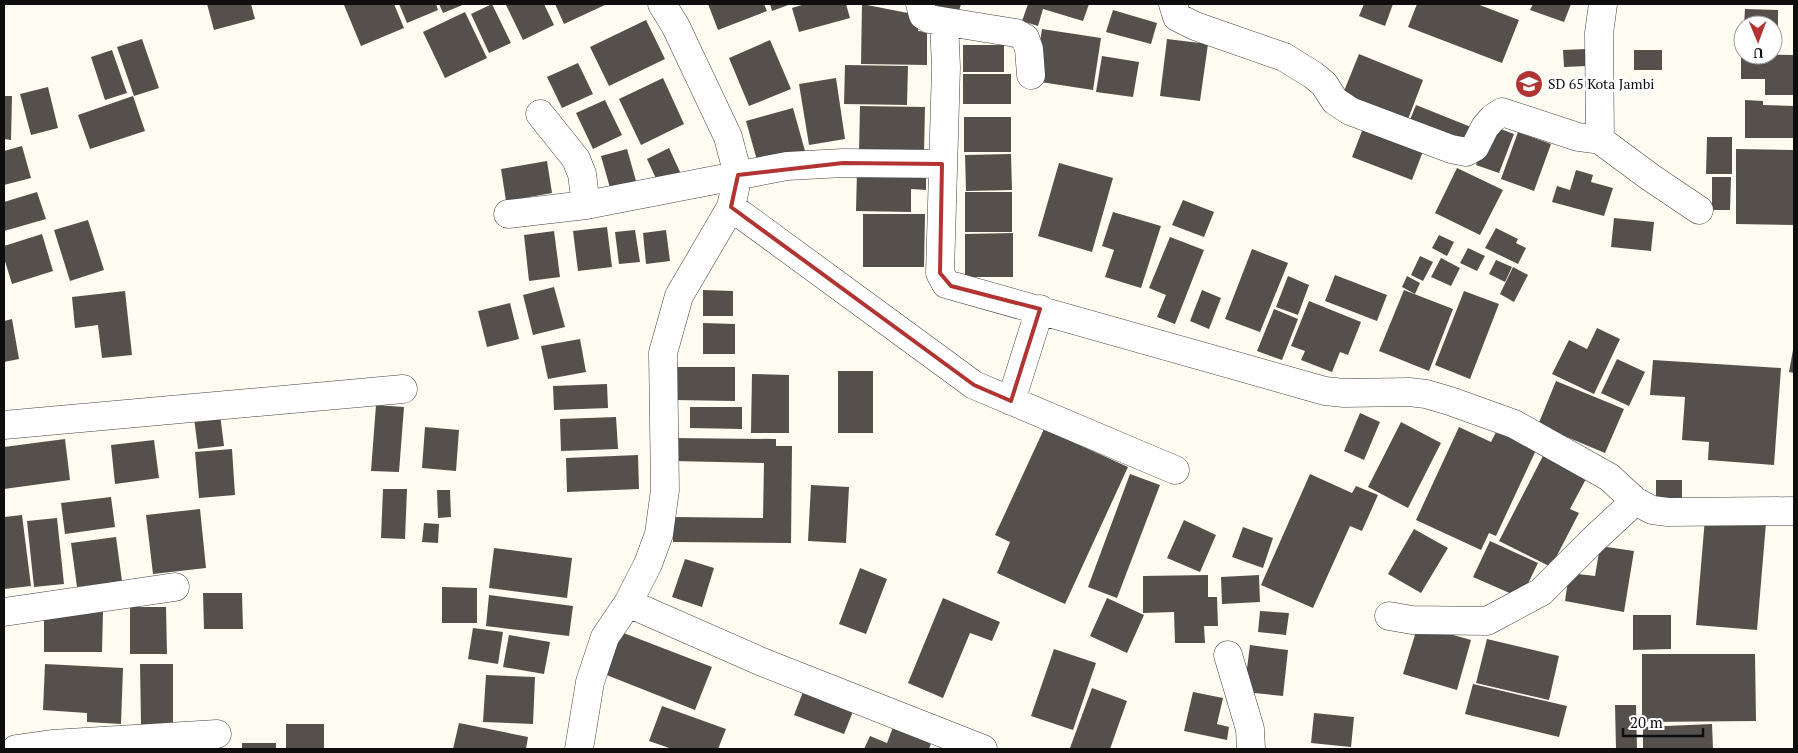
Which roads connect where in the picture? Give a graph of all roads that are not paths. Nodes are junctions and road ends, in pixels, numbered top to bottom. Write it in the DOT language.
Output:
graph roads {
  1 [pos="662,4"];
  2 [pos="920,4"];
  3 [pos="1173,4"];
  4 [pos="1603,4"];
  5 [pos="944,22"];
  6 [pos="1031,75"];
  7 [pos="540,114"];
  8 [pos="1600,140"];
  9 [pos="942,164"];
  10 [pos="738,175"];
  11 [pos="586,205"];
  12 [pos="731,207"];
  13 [pos="1700,210"];
  14 [pos="508,214"];
  15 [pos="1040,309"];
  16 [pos="403,389"];
  17 [pos="1011,400"];
  18 [pos="4,425"];
  19 [pos="1174,470"];
  20 [pos="1636,501"];
  21 [pos="1794,511"];
  22 [pos="175,587"];
  23 [pos="628,603"];
  24 [pos="4,612"];
  25 [pos="1389,616"];
  26 [pos="1228,655"];
  27 [pos="217,734"];
  28 [pos="953,743"];
  29 [pos="16,749"];
  30 [pos="579,749"];
  31 [pos="983,749"];
  32 [pos="1250,749"];
  1 -- 10 [label="street"];
  2 -- 5 [label="street"];
  3 -- 8 [label="street"];
  4 -- 8 [label="street"];
  5 -- 6 [label="street"];
  5 -- 9 [label="street"];
  7 -- 11 [label="street"];
  8 -- 13 [label="street"];
  9 -- 10 [label="street"];
  9 -- 15 [label="street"];
  10 -- 11 [label="street"];
  10 -- 12 [label="street"];
  11 -- 14 [label="street"];
  12 -- 17 [label="street"];
  12 -- 23 [label="street"];
  15 -- 17 [label="street"];
  15 -- 20 [label="street"];
  16 -- 18 [label="street"];
  17 -- 19 [label="street"];
  20 -- 21 [label="street"];
  20 -- 25 [label="street"];
  22 -- 24 [label="street"];
  23 -- 28 [label="street"];
  23 -- 30 [label="street"];
  26 -- 32 [label="street"];
  27 -- 29 [label="street"];
  28 -- 31 [label="street"];
}
